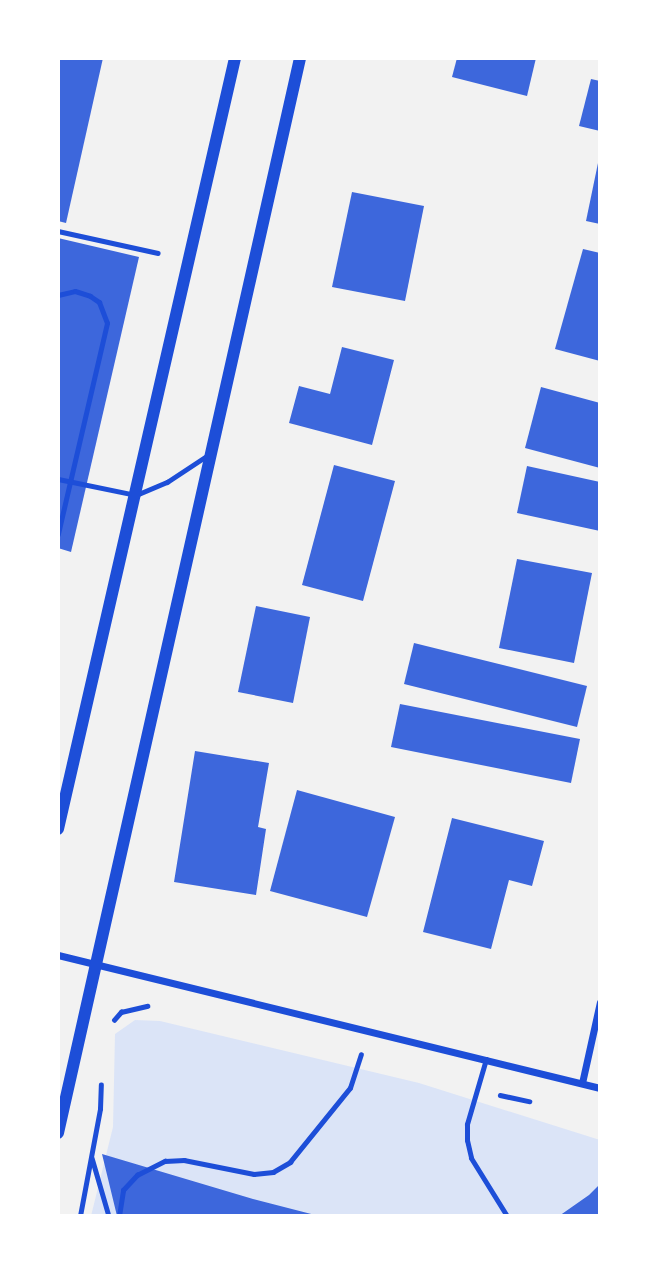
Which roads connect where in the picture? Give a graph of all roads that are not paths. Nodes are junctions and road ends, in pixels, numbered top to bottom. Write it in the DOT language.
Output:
graph roads {
  1 [pos="235,58"];
  2 [pos="299,58"];
  3 [pos="58,295"];
  4 [pos="210,453"];
  5 [pos="58,479"];
  6 [pos="136,495"];
  7 [pos="58,534"];
  8 [pos="58,829"];
  9 [pos="58,955"];
  10 [pos="97,963"];
  11 [pos="600,1002"];
  12 [pos="486,1059"];
  13 [pos="582,1083"];
  14 [pos="600,1088"];
  15 [pos="58,1133"];
  16 [pos="507,1216"];
  1 -- 6 [label="street"];
  2 -- 4 [label="street"];
  3 -- 7 [label="lane"];
  4 -- 6 [label="lane"];
  4 -- 10 [label="street"];
  5 -- 6 [label="lane"];
  6 -- 8 [label="street"];
  9 -- 10 [label="street"];
  10 -- 12 [label="street"];
  10 -- 15 [label="street"];
  11 -- 13 [label="street"];
  12 -- 13 [label="street"];
  12 -- 16 [label="lane"];
  13 -- 14 [label="street"];
}
